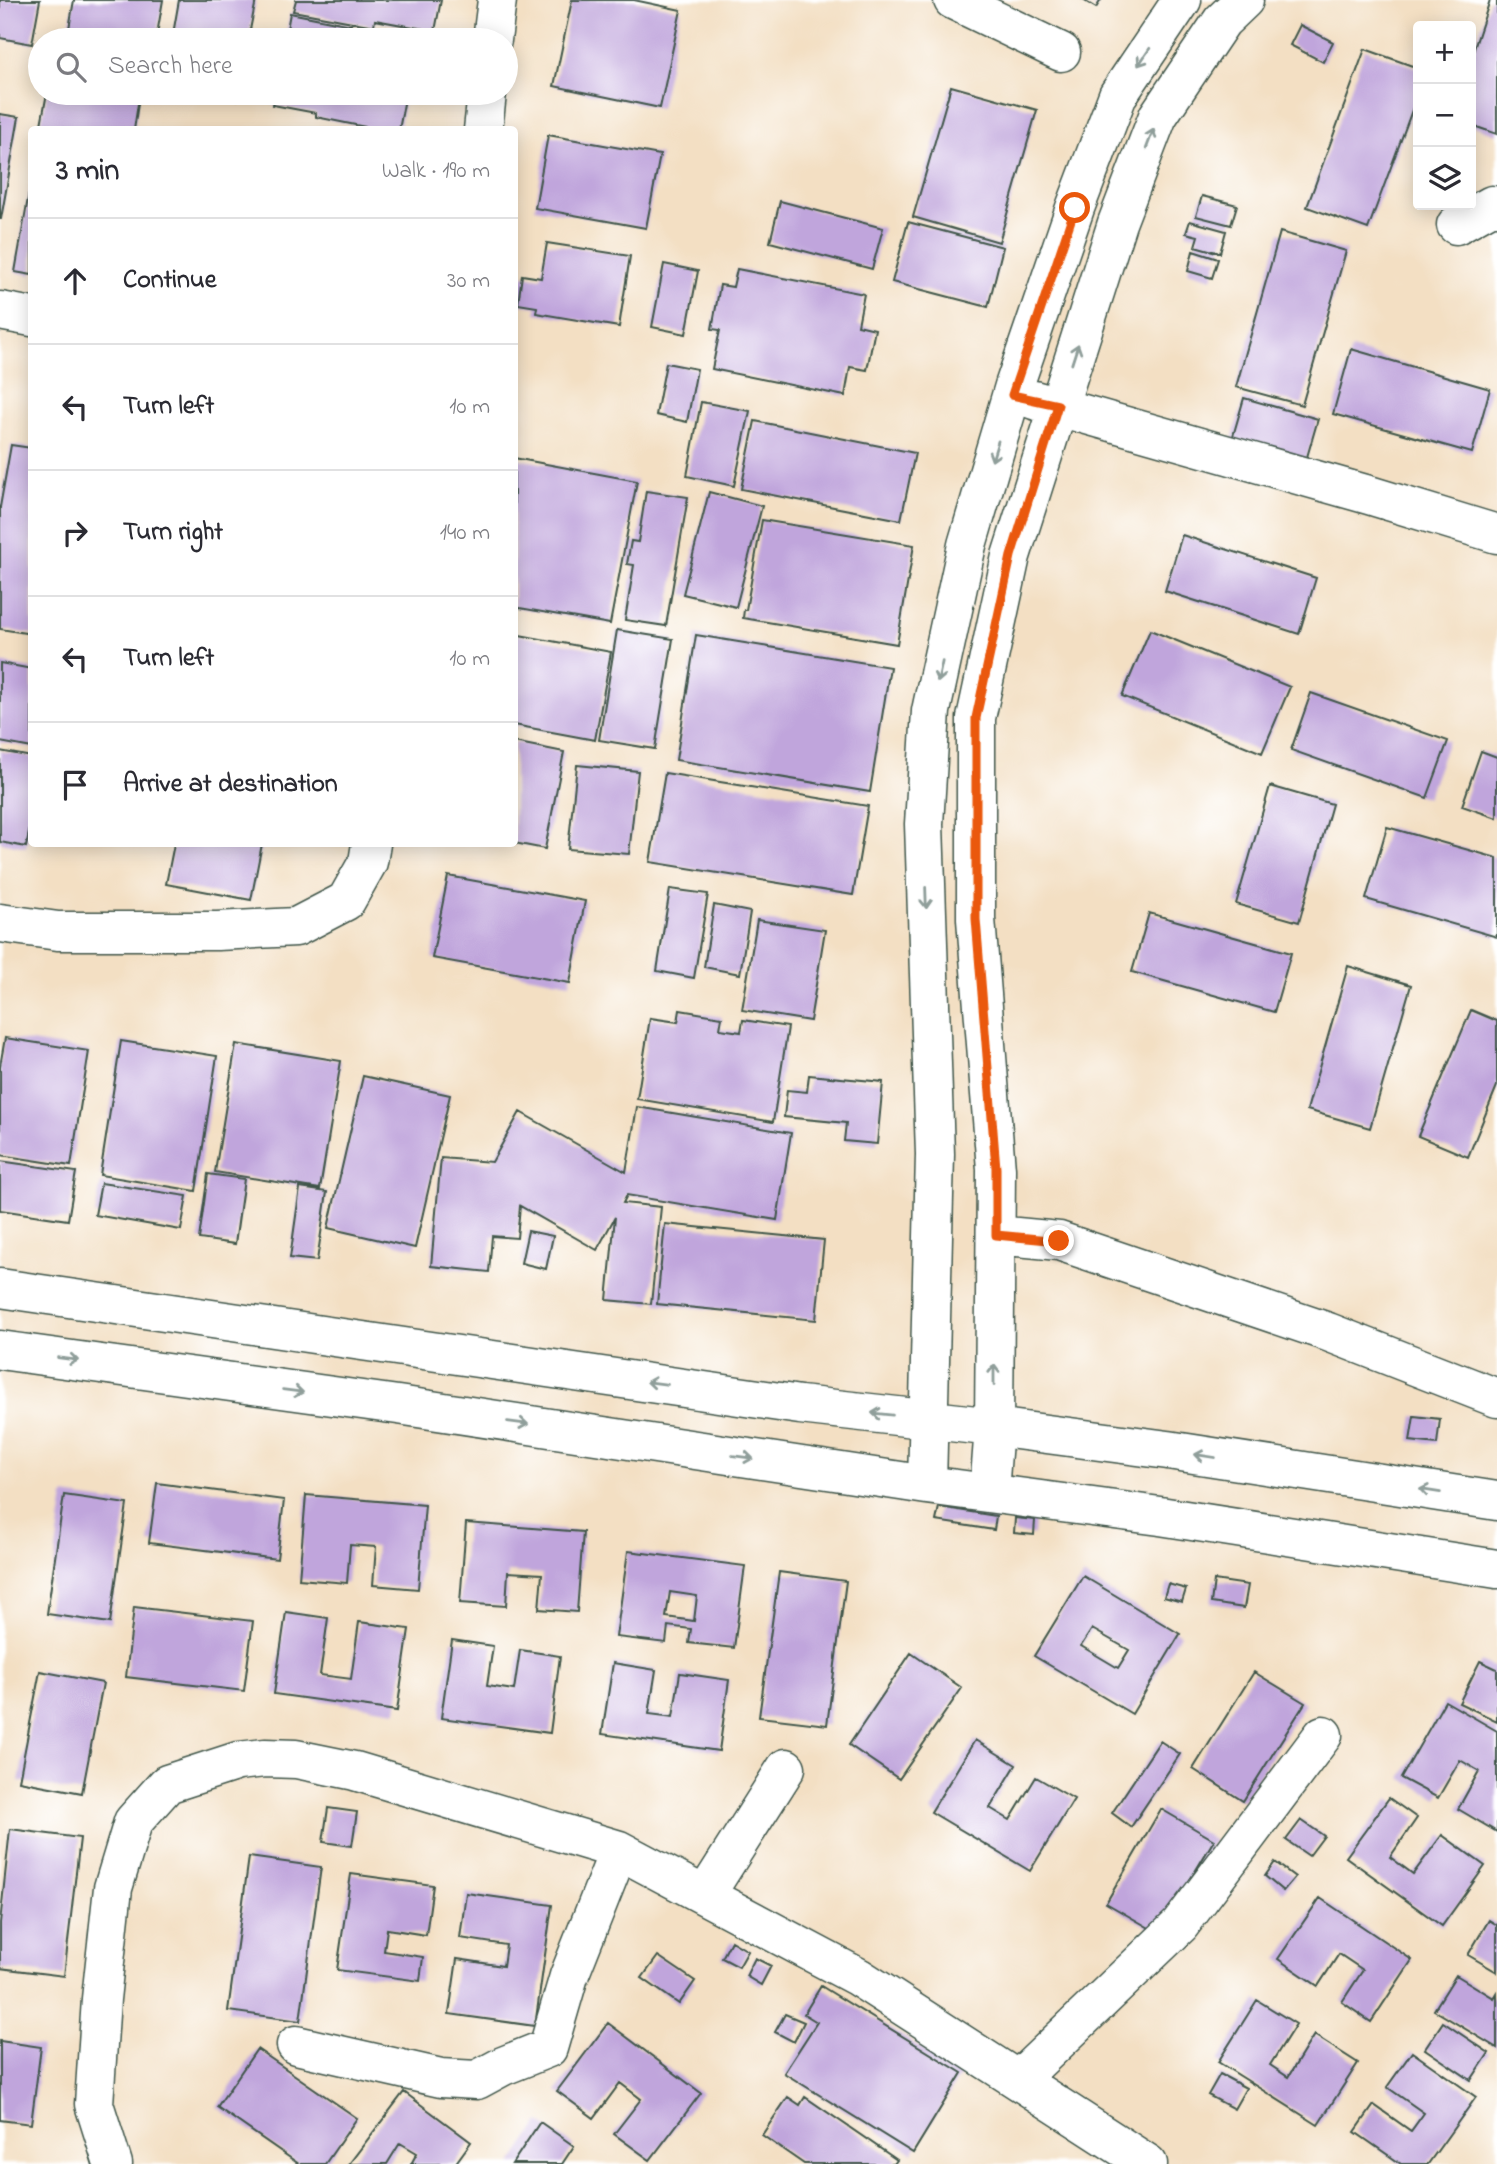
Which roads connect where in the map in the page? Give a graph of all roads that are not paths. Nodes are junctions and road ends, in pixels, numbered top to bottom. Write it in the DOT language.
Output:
graph roads {
  1 [pos="497,0"];
  2 [pos="953,0"];
  3 [pos="1182,0"];
  4 [pos="1244,0"];
  5 [pos="494,28"];
  6 [pos="1061,52"];
  7 [pos="485,105"];
  8 [pos="483,126"];
  9 [pos="1497,206"];
  10 [pos="1456,225"];
  11 [pos="0,311"];
  12 [pos="28,316"];
  13 [pos="1012,395"];
  14 [pos="1058,405"];
  15 [pos="1497,534"];
  16 [pos="370,847"];
  17 [pos="0,923"];
  18 [pos="996,1235"];
  19 [pos="0,1288"];
  20 [pos="0,1350"];
  21 [pos="1497,1398"];
  22 [pos="930,1419"];
  23 [pos="994,1427"];
  24 [pos="927,1485"];
  25 [pos="989,1492"];
  26 [pos="1497,1501"];
  27 [pos="1497,1569"];
  28 [pos="1323,1735"];
  29 [pos="786,1768"];
  30 [pos="619,1850"];
  31 [pos="706,1894"];
  32 [pos="296,2045"];
  33 [pos="1018,2080"];
  34 [pos="113,2164"];
  35 [pos="1148,2164"];
  1 -- 5 [label="street"];
  2 -- 6 [label="street"];
  3 -- 13 [label="street, one-way"];
  14 -- 4 [label="street, one-way"];
  7 -- 8 [label="street"];
  9 -- 10 [label="street"];
  11 -- 12 [label="street"];
  13 -- 14 [label="street"];
  13 -- 22 [label="street, one-way"];
  14 -- 15 [label="street"];
  14 -- 18 [label="street"];
  16 -- 17 [label="street"];
  18 -- 21 [label="street"];
  23 -- 18 [label="street, one-way"];
  22 -- 19 [label="street, one-way"];
  20 -- 24 [label="street, one-way"];
  22 -- 23 [label="street"];
  22 -- 24 [label="street"];
  23 -- 25 [label="street"];
  26 -- 23 [label="street, one-way"];
  24 -- 25 [label="street"];
  25 -- 27 [label="street"];
  28 -- 33 [label="street"];
  29 -- 31 [label="street"];
  30 -- 31 [label="street"];
  30 -- 32 [label="street"];
  30 -- 34 [label="street"];
  31 -- 33 [label="street"];
  33 -- 35 [label="street"];
}
